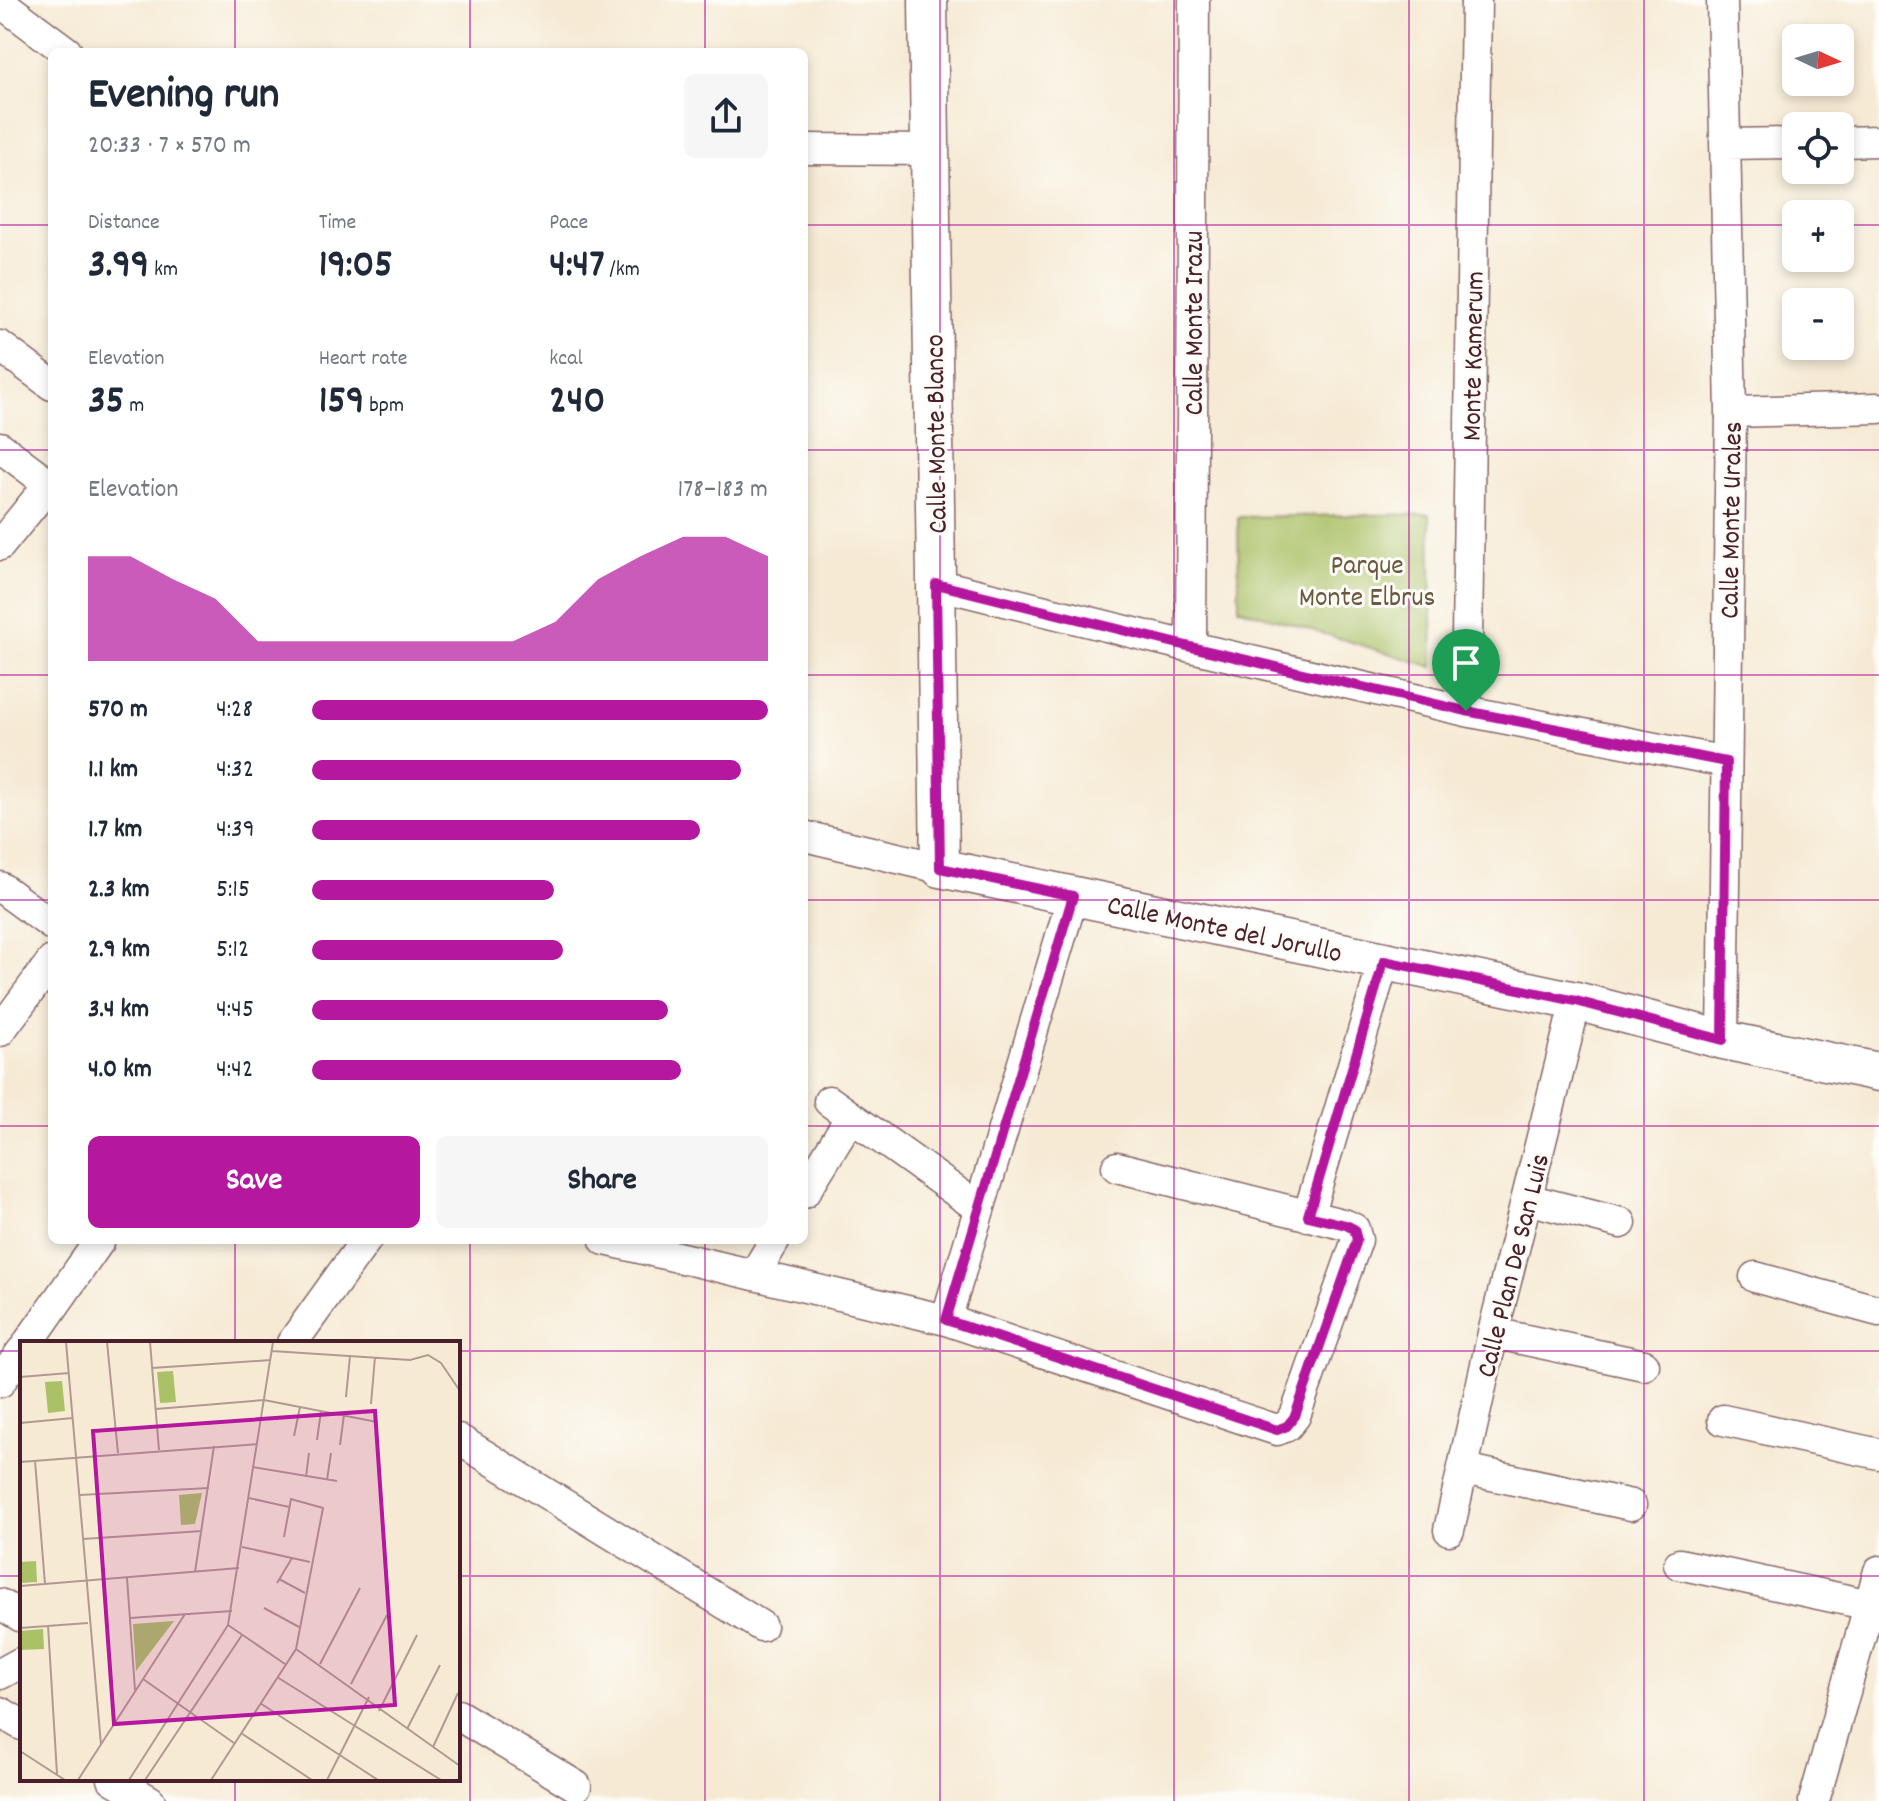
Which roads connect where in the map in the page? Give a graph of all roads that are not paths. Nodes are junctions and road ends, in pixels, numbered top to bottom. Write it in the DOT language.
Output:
graph roads {
  1 [pos="928,0"];
  2 [pos="1194,0"];
  3 [pos="1476,0"];
  4 [pos="1722,0"];
  5 [pos="0,2"];
  6 [pos="62,48"];
  7 [pos="1879,141"];
  8 [pos="1854,142"];
  9 [pos="1782,143"];
  10 [pos="1725,144"];
  11 [pos="808,149"];
  12 [pos="930,150"];
  13 [pos="0,346"];
  14 [pos="48,382"];
  15 [pos="1879,408"];
  16 [pos="1731,412"];
  17 [pos="0,447"];
  18 [pos="48,481"];
  19 [pos="48,487"];
  20 [pos="0,545"];
  21 [pos="936,584"];
  22 [pos="1191,647"];
  23 [pos="1466,711"];
  24 [pos="1726,762"];
  25 [pos="808,837"];
  26 [pos="940,868"];
  27 [pos="0,887"];
  28 [pos="1073,896"];
  29 [pos="48,922"];
  30 [pos="1384,961"];
  31 [pos="48,966"];
  32 [pos="1576,1001"];
  33 [pos="0,1031"];
  34 [pos="1723,1040"];
  35 [pos="1879,1072"];
  36 [pos="1117,1167"];
  37 [pos="808,1184"];
  38 [pos="1527,1199"];
  39 [pos="979,1208"];
  40 [pos="1308,1216"];
  41 [pos="1621,1223"];
  42 [pos="97,1244"];
  43 [pos="363,1244"];
  44 [pos="622,1244"];
  45 [pos="773,1244"];
  46 [pos="754,1275"];
  47 [pos="1755,1277"];
  48 [pos="1879,1311"];
  49 [pos="946,1320"];
  50 [pos="1493,1333"];
  51 [pos="29,1341"];
  52 [pos="297,1341"];
  53 [pos="20,1354"];
  54 [pos="1644,1365"];
  55 [pos="0,1382"];
  56 [pos="1723,1420"];
  57 [pos="460,1440"];
  58 [pos="1879,1454"];
  59 [pos="1464,1469"];
  60 [pos="1631,1505"];
  61 [pos="1449,1530"];
  62 [pos="1679,1564"];
  63 [pos="1879,1571"];
  64 [pos="0,1604"];
  65 [pos="1870,1605"];
  66 [pos="20,1616"];
  67 [pos="761,1626"];
  68 [pos="20,1663"];
  69 [pos="0,1674"];
  70 [pos="0,1712"];
  71 [pos="460,1716"];
  72 [pos="20,1724"];
  73 [pos="116,1781"];
  74 [pos="576,1786"];
  75 [pos="150,1801"];
  76 [pos="1814,1801"];
  1 -- 12 [label="street, Calle Monte Blanco"];
  2 -- 22 [label="street, Calle Monte Irazu"];
  3 -- 23 [label="street, Monte Kamerum"];
  4 -- 10 [label="street, Calle Monte Urales"];
  5 -- 6 [label="street"];
  7 -- 8 [label="street"];
  9 -- 10 [label="street"];
  10 -- 16 [label="street, Calle Monte Urales"];
  11 -- 12 [label="street"];
  12 -- 21 [label="street, Calle Monte Blanco"];
  13 -- 14 [label="street"];
  15 -- 16 [label="street"];
  16 -- 24 [label="street, Calle Monte Urales"];
  17 -- 18 [label="street"];
  19 -- 20 [label="street"];
  21 -- 22 [label="street"];
  21 -- 26 [label="street, Calle Monte Blanco"];
  22 -- 23 [label="street"];
  23 -- 24 [label="street"];
  24 -- 34 [label="street, Calle Monte Urales"];
  25 -- 26 [label="street, Calle Monte del Jorullo"];
  26 -- 28 [label="street, Calle Monte del Jorullo"];
  27 -- 29 [label="street"];
  28 -- 30 [label="street, Calle Monte del Jorullo"];
  28 -- 39 [label="street"];
  30 -- 32 [label="street, Calle Monte del Jorullo"];
  30 -- 40 [label="street"];
  31 -- 33 [label="street"];
  32 -- 34 [label="street, Calle Monte del Jorullo"];
  32 -- 38 [label="street, Calle Plan De San Luis"];
  34 -- 35 [label="street, Calle Monte del Jorullo"];
  36 -- 40 [label="street"];
  37 -- 39 [label="street"];
  38 -- 41 [label="street"];
  38 -- 50 [label="street, Calle Plan De San Luis"];
  39 -- 49 [label="street"];
  40 -- 49 [label="street"];
  42 -- 51 [label="street"];
  43 -- 52 [label="street"];
  44 -- 46 [label="street"];
  45 -- 46 [label="street"];
  46 -- 49 [label="street"];
  47 -- 48 [label="street"];
  50 -- 54 [label="street"];
  50 -- 59 [label="street, Calle Plan De San Luis"];
  53 -- 55 [label="street"];
  56 -- 58 [label="street"];
  57 -- 67 [label="street"];
  59 -- 60 [label="street"];
  59 -- 61 [label="street, Calle Plan De San Luis"];
  62 -- 65 [label="street"];
  63 -- 65 [label="street"];
  64 -- 66 [label="street"];
  65 -- 76 [label="street"];
  68 -- 69 [label="street"];
  70 -- 72 [label="street"];
  71 -- 74 [label="street"];
  73 -- 75 [label="street"];
}
